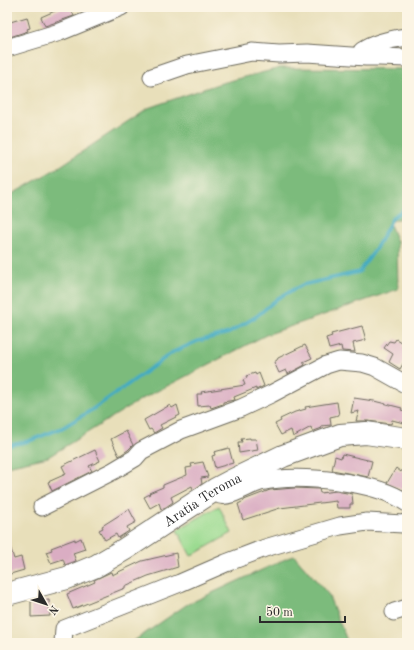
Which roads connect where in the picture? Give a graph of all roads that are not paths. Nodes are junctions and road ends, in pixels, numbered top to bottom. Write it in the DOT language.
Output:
graph roads {
  1 [pos="121,7"];
  2 [pos="407,37"];
  3 [pos="7,48"];
  4 [pos="361,56"];
  5 [pos="407,58"];
  6 [pos="152,77"];
  7 [pos="407,385"];
  8 [pos="407,439"];
  9 [pos="216,489"];
  10 [pos="407,503"];
  11 [pos="42,507"];
  12 [pos="407,522"];
  13 [pos="7,594"];
  14 [pos="63,643"];
  1 -- 3 [label="street"];
  2 -- 4 [label="street"];
  4 -- 5 [label="street"];
  4 -- 6 [label="street"];
  7 -- 11 [label="street"];
  8 -- 9 [label="main road, Aratia Teroma"];
  9 -- 10 [label="street"];
  9 -- 13 [label="main road, Aratia Teroma"];
  12 -- 14 [label="street"];
}
